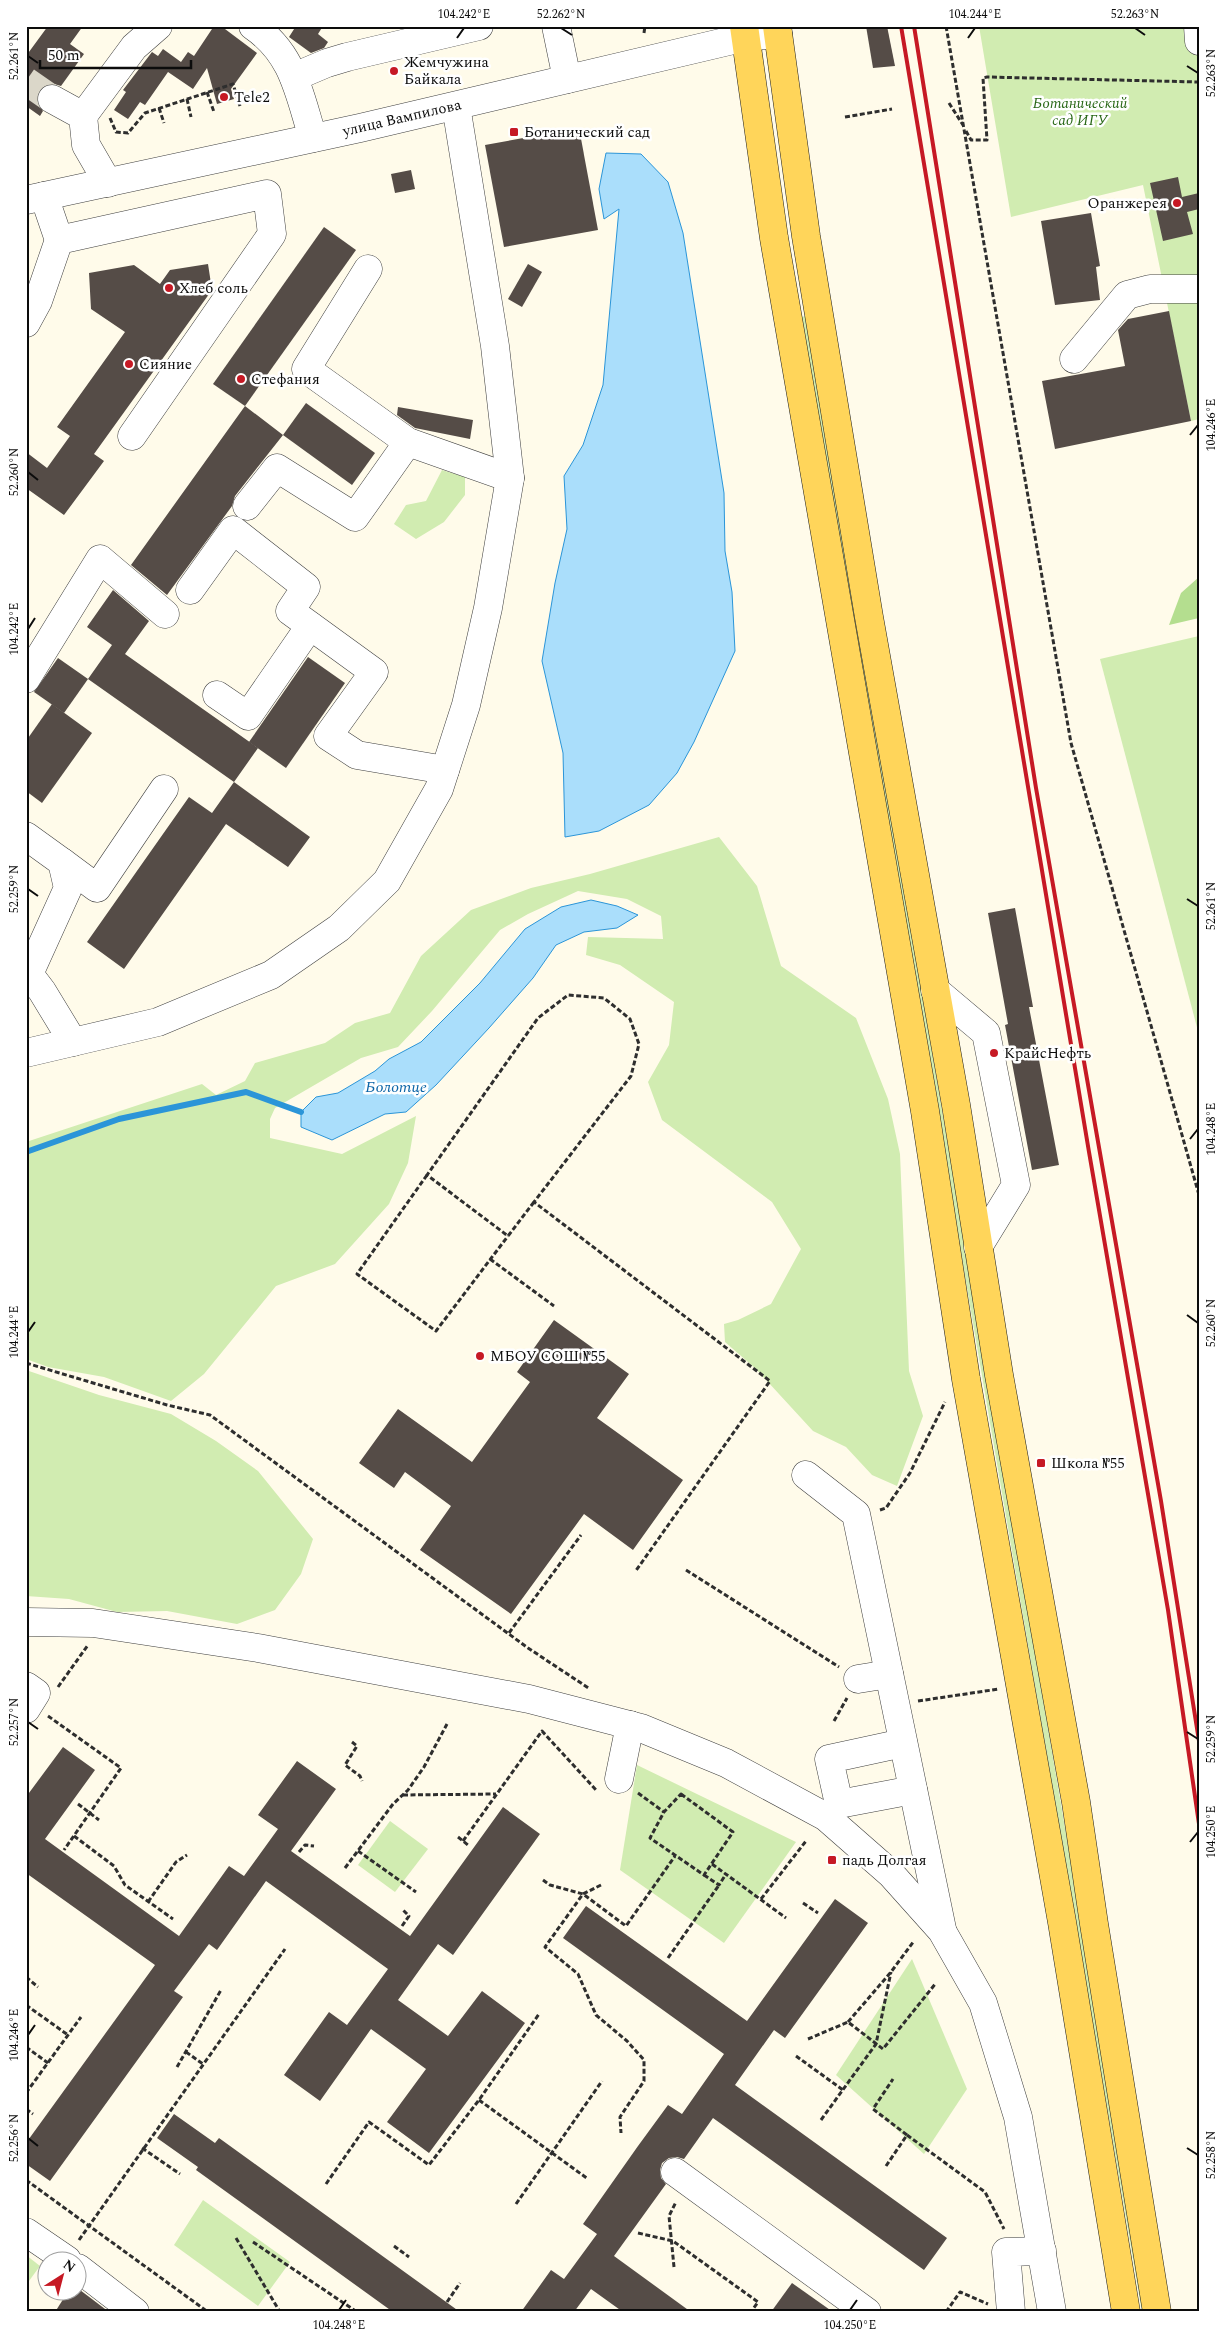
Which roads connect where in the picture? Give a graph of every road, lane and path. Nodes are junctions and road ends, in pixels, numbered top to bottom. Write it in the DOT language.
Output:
graph roads {
  1 [pos="158,26"];
  2 [pos="479,26"];
  3 [pos="556,26"];
  4 [pos="645,26"];
  5 [pos="946,26"];
  6 [pos="1198,26"];
  7 [pos="264,29"];
  8 [pos="777,30"];
  9 [pos="745,32"];
  10 [pos="644,33"];
  11 [pos="1199,41"];
  12 [pos="294,77"];
  13 [pos="408,78"];
  14 [pos="567,79"];
  15 [pos="1199,82"];
  16 [pos="410,86"];
  17 [pos="207,92"];
  18 [pos="52,99"];
  19 [pos="186,99"];
  20 [pos="949,103"];
  21 [pos="240,106"];
  22 [pos="456,106"];
  23 [pos="159,108"];
  24 [pos="892,109"];
  25 [pos="85,112"];
  26 [pos="214,112"];
  27 [pos="191,117"];
  28 [pos="845,117"];
  29 [pos="164,123"];
  30 [pos="965,127"];
  31 [pos="128,133"];
  32 [pos="313,138"];
  33 [pos="108,183"];
  34 [pos="35,198"];
  35 [pos="59,240"];
  36 [pos="368,269"];
  37 [pos="1199,289"];
  38 [pos="26,323"];
  39 [pos="1074,359"];
  40 [pos="132,436"];
  41 [pos="408,442"];
  42 [pos="510,478"];
  43 [pos="247,506"];
  44 [pos="190,590"];
  45 [pos="165,614"];
  46 [pos="310,626"];
  47 [pos="26,679"];
  48 [pos="217,695"];
  49 [pos="445,770"];
  50 [pos="164,789"];
  51 [pos="26,836"];
  52 [pos="62,862"];
  53 [pos="28,973"];
  54 [pos="935,990"];
  55 [pos="73,1042"];
  56 [pos="26,1053"];
  57 [pos="427,1175"];
  58 [pos="1199,1195"];
  59 [pos="534,1202"];
  60 [pos="508,1236"];
  61 [pos="978,1247"];
  62 [pos="490,1259"];
  63 [pos="554,1306"];
  64 [pos="26,1363"];
  65 [pos="946,1399"];
  66 [pos="806,1475"];
  67 [pos="857,1520"];
  68 [pos="581,1535"];
  69 [pos="686,1570"];
  70 [pos="635,1572"];
  71 [pos="26,1622"];
  72 [pos="509,1633"];
  73 [pos="88,1645"];
  74 [pos="889,1674"];
  75 [pos="858,1679"];
  76 [pos="26,1686"];
  77 [pos="57,1689"];
  78 [pos="596,1694"];
  79 [pos="962,1694"];
  80 [pos="896,1704"];
  81 [pos="26,1709"];
  82 [pos="54,1721"];
  83 [pos="834,1721"];
  84 [pos="447,1724"];
  85 [pos="630,1725"];
  86 [pos="352,1742"];
  87 [pos="903,1743"];
  88 [pos="362,1781"];
  89 [pos="611,1788"];
  90 [pos="913,1790"];
  91 [pos="496,1794"];
  92 [pos="403,1795"];
  93 [pos="646,1799"];
  94 [pos="78,1804"];
  95 [pos="664,1812"];
  96 [pos="89,1813"];
  97 [pos="99,1820"];
  98 [pos="74,1836"];
  99 [pos="458,1837"];
  100 [pos="806,1840"];
  101 [pos="463,1841"];
  102 [pos="468,1845"];
  103 [pos="314,1846"];
  104 [pos="64,1850"];
  105 [pos="358,1851"];
  106 [pos="299,1852"];
  107 [pos="187,1856"];
  108 [pos="675,1856"];
  109 [pos="712,1864"];
  110 [pos="345,1868"];
  111 [pos="726,1874"];
  112 [pos="704,1875"];
  113 [pos="543,1880"];
  114 [pos="719,1884"];
  115 [pos="601,1885"];
  116 [pos="416,1892"];
  117 [pos="583,1894"];
  118 [pos="761,1899"];
  119 [pos="148,1902"];
  120 [pos="803,1903"];
  121 [pos="403,1910"];
  122 [pos="818,1914"];
  123 [pos="786,1918"];
  124 [pos="173,1919"];
  125 [pos="402,1926"];
  126 [pos="942,1930"];
  127 [pos="914,1941"];
  128 [pos="285,1949"];
  129 [pos="668,1958"];
  130 [pos="891,1972"];
  131 [pos="26,1978"];
  132 [pos="936,1983"];
  133 [pos="38,1987"];
  134 [pos="221,1990"];
  135 [pos="26,2006"];
  136 [pos="539,2014"];
  137 [pos="81,2017"];
  138 [pos="848,2022"];
  139 [pos="68,2035"];
  140 [pos="808,2039"];
  141 [pos="876,2044"];
  142 [pos="26,2047"];
  143 [pos="186,2052"];
  144 [pos="796,2056"];
  145 [pos="48,2063"];
  146 [pos="203,2064"];
  147 [pos="177,2067"];
  148 [pos="893,2079"];
  149 [pos="602,2081"];
  150 [pos="843,2090"];
  151 [pos="26,2093"];
  152 [pos="479,2100"];
  153 [pos="26,2109"];
  154 [pos="33,2114"];
  155 [pos="821,2120"];
  156 [pos="620,2133"];
  157 [pos="907,2134"];
  158 [pos="142,2148"];
  159 [pos="552,2152"];
  160 [pos="886,2166"];
  161 [pos="675,2172"];
  162 [pos="180,2174"];
  163 [pos="588,2179"];
  164 [pos="26,2180"];
  165 [pos="326,2184"];
  166 [pos="676,2202"];
  167 [pos="516,2204"];
  168 [pos="89,2225"];
  169 [pos="26,2232"];
  170 [pos="84,2232"];
  171 [pos="638,2233"];
  172 [pos="1009,2234"];
  173 [pos="236,2238"];
  174 [pos="672,2241"];
  175 [pos="253,2242"];
  176 [pos="394,2246"];
  177 [pos="52,2250"];
  178 [pos="1042,2251"];
  179 [pos="409,2257"];
  180 [pos="674,2267"];
  181 [pos="88,2276"];
  182 [pos="460,2282"];
  183 [pos="447,2302"];
  184 [pos="1004,2310"];
  185 [pos="135,2312"];
  186 [pos="208,2312"];
  187 [pos="280,2312"];
  188 [pos="357,2312"];
  189 [pos="751,2312"];
  190 [pos="868,2312"];
  191 [pos="946,2312"];
  192 [pos="1052,2312"];
  193 [pos="1126,2312"];
  194 [pos="1157,2312"];
  1 -- 25 [label="street"];
  2 -- 12 [label="street"];
  3 -- 14 [label="street"];
  4 -- 10 [label="path"];
  5 -- 30 [label="path"];
  6 -- 11 [label="street"];
  7 -- 12 [label="street"];
  8 -- 9 [label="street, улица Вампилова"];
  8 -- 54 [label="main road"];
  9 -- 14 [label="street, улица Вампилова"];
  9 -- 193 [label="main road"];
  12 -- 32 [label="street"];
  13 -- 16 [label="path"];
  14 -- 22 [label="street, улица Вампилова"];
  15 -- 30 [label="path"];
  17 -- 19 [label="path"];
  17 -- 21 [label="path"];
  17 -- 26 [label="path"];
  18 -- 25 [label="street"];
  19 -- 23 [label="path"];
  19 -- 27 [label="path"];
  20 -- 30 [label="path"];
  22 -- 32 [label="street, улица Вампилова"];
  22 -- 42 [label="street"];
  23 -- 29 [label="path"];
  23 -- 31 [label="path"];
  24 -- 28 [label="path"];
  25 -- 33 [label="street"];
  30 -- 58 [label="path"];
  32 -- 33 [label="street, улица Вампилова"];
  33 -- 34 [label="street, улица Вампилова"];
  34 -- 35 [label="street"];
  35 -- 38 [label="street"];
  35 -- 40 [label="street"];
  36 -- 41 [label="street"];
  37 -- 39 [label="street"];
  41 -- 42 [label="street"];
  41 -- 43 [label="street"];
  42 -- 49 [label="street"];
  44 -- 46 [label="street"];
  45 -- 47 [label="street"];
  46 -- 48 [label="street"];
  46 -- 49 [label="street"];
  49 -- 55 [label="street"];
  50 -- 52 [label="street"];
  51 -- 52 [label="street"];
  52 -- 53 [label="street"];
  53 -- 55 [label="street"];
  54 -- 61 [label="main road"];
  54 -- 61 [label="street"];
  55 -- 56 [label="street"];
  57 -- 59 [label="path"];
  57 -- 60 [label="path"];
  57 -- 62 [label="path"];
  59 -- 60 [label="path"];
  59 -- 70 [label="path"];
  60 -- 62 [label="path"];
  61 -- 194 [label="main road"];
  62 -- 63 [label="path"];
  64 -- 72 [label="path"];
  65 -- 67 [label="path"];
  66 -- 67 [label="street"];
  67 -- 74 [label="street"];
  68 -- 72 [label="path"];
  69 -- 75 [label="path"];
  71 -- 85 [label="street"];
  72 -- 78 [label="path"];
  73 -- 77 [label="path"];
  74 -- 75 [label="street"];
  74 -- 80 [label="street"];
  75 -- 83 [label="path"];
  76 -- 81 [label="street"];
  79 -- 80 [label="path"];
  80 -- 87 [label="street"];
  82 -- 96 [label="path"];
  84 -- 92 [label="path"];
  85 -- 89 [label="street"];
  85 -- 126 [label="street"];
  86 -- 88 [label="path"];
  87 -- 90 [label="street"];
  87 -- 90 [label="street"];
  89 -- 91 [label="path"];
  90 -- 126 [label="street"];
  91 -- 92 [label="path"];
  91 -- 101 [label="path"];
  92 -- 105 [label="path"];
  93 -- 95 [label="path"];
  94 -- 96 [label="path"];
  95 -- 108 [label="path"];
  95 -- 109 [label="path"];
  96 -- 97 [label="path"];
  96 -- 98 [label="path"];
  98 -- 104 [label="path"];
  98 -- 119 [label="path"];
  99 -- 101 [label="path"];
  100 -- 118 [label="path"];
  101 -- 102 [label="path"];
  103 -- 106 [label="path"];
  105 -- 110 [label="path"];
  105 -- 116 [label="path"];
  107 -- 119 [label="path"];
  108 -- 112 [label="path"];
  108 -- 117 [label="path"];
  109 -- 111 [label="path"];
  109 -- 112 [label="path"];
  111 -- 114 [label="path"];
  111 -- 118 [label="path"];
  112 -- 114 [label="path"];
  113 -- 117 [label="path"];
  114 -- 129 [label="path"];
  115 -- 117 [label="path"];
  117 -- 156 [label="path"];
  118 -- 123 [label="path"];
  119 -- 124 [label="path"];
  120 -- 122 [label="path"];
  121 -- 125 [label="path"];
  126 -- 178 [label="street"];
  127 -- 130 [label="path"];
  128 -- 146 [label="path"];
  130 -- 138 [label="path"];
  130 -- 141 [label="path"];
  131 -- 133 [label="path"];
  132 -- 141 [label="path"];
  134 -- 143 [label="path"];
  135 -- 139 [label="path"];
  136 -- 152 [label="path"];
  137 -- 139 [label="path"];
  138 -- 140 [label="path"];
  138 -- 141 [label="path"];
  139 -- 145 [label="path"];
  141 -- 150 [label="path"];
  142 -- 145 [label="path"];
  143 -- 146 [label="path"];
  143 -- 147 [label="path"];
  144 -- 150 [label="path"];
  145 -- 151 [label="path"];
  146 -- 158 [label="path"];
  148 -- 157 [label="path"];
  149 -- 159 [label="path"];
  150 -- 155 [label="path"];
  152 -- 159 [label="path"];
  152 -- 165 [label="path"];
  153 -- 154 [label="path"];
  157 -- 160 [label="path"];
  157 -- 172 [label="path"];
  158 -- 162 [label="path"];
  158 -- 168 [label="path"];
  159 -- 163 [label="path"];
  159 -- 167 [label="path"];
  161 -- 190 [label="street"];
  164 -- 168 [label="path"];
  166 -- 174 [label="path"];
  168 -- 170 [label="path"];
  168 -- 186 [label="path"];
  169 -- 177 [label="street"];
  171 -- 174 [label="path"];
  173 -- 187 [label="path"];
  174 -- 180 [label="path"];
  174 -- 189 [label="path"];
  175 -- 188 [label="path"];
  176 -- 179 [label="path"];
  178 -- 184 [label="street"];
  178 -- 192 [label="street"];
  181 -- 185 [label="street"];
  182 -- 183 [label="path"];
  184 -- 191 [label="path"];
}
